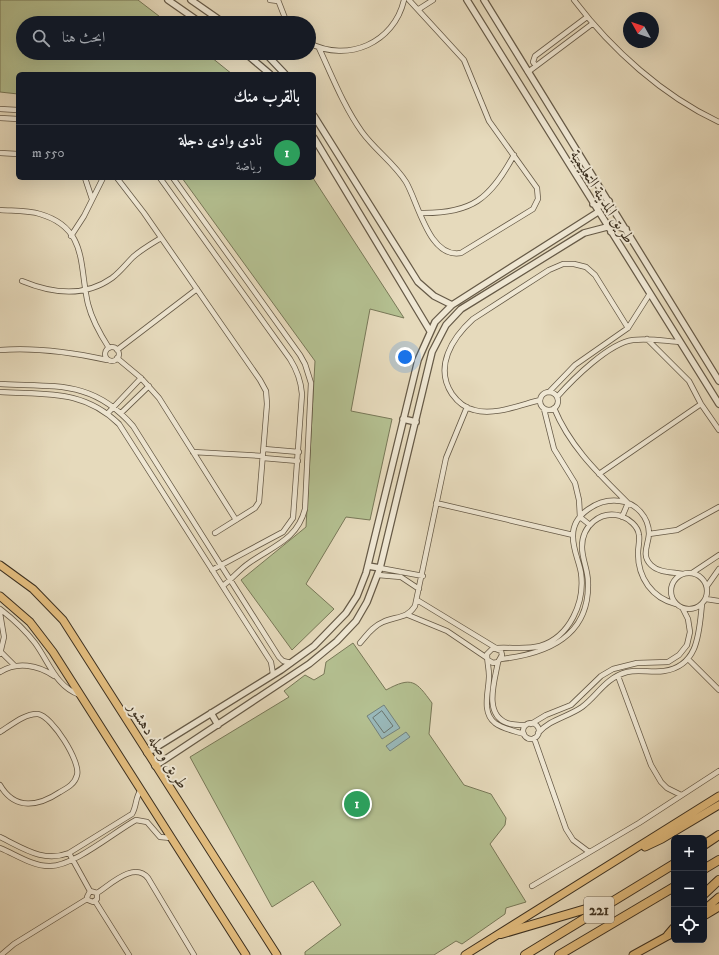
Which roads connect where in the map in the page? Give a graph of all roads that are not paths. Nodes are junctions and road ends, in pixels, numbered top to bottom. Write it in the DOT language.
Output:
graph roads {
  1 [pos="168,0"];
  2 [pos="191,0"];
  3 [pos="270,0"];
  4 [pos="404,0"];
  5 [pos="418,0"];
  6 [pos="433,0"];
  7 [pos="467,0"];
  8 [pos="484,0"];
  9 [pos="574,0"];
  10 [pos="278,1"];
  11 [pos="411,2"];
  12 [pos="419,9"];
  13 [pos="191,16"];
  14 [pos="214,16"];
  15 [pos="284,16"];
  16 [pos="587,16"];
  17 [pos="592,24"];
  18 [pos="316,46"];
  19 [pos="319,48"];
  20 [pos="253,60"];
  21 [pos="272,60"];
  22 [pos="536,66"];
  23 [pos="268,72"];
  24 [pos="283,72"];
  25 [pos="528,72"];
  26 [pos="0,109"];
  27 [pos="16,110"];
  28 [pos="0,118"];
  29 [pos="16,119"];
  30 [pos="316,119"];
  31 [pos="719,122"];
  32 [pos="316,141"];
  33 [pos="0,153"];
  34 [pos="16,154"];
  35 [pos="514,155"];
  36 [pos="86,180"];
  37 [pos="102,180"];
  38 [pos="118,180"];
  39 [pos="161,180"];
  40 [pos="174,180"];
  41 [pos="92,199"];
  42 [pos="609,201"];
  43 [pos="592,204"];
  44 [pos="0,210"];
  45 [pos="598,212"];
  46 [pos="420,213"];
  47 [pos="626,229"];
  48 [pos="609,230"];
  49 [pos="72,236"];
  50 [pos="161,238"];
  51 [pos="22,281"];
  52 [pos="197,289"];
  53 [pos="86,290"];
  54 [pos="650,295"];
  55 [pos="452,305"];
  56 [pos="628,328"];
  57 [pos="430,332"];
  58 [pos="647,340"];
  59 [pos="680,342"];
  60 [pos="109,348"];
  61 [pos="0,350"];
  62 [pos="117,350"];
  63 [pos="117,358"];
  64 [pos="107,360"];
  65 [pos="141,378"];
  66 [pos="719,381"];
  67 [pos="0,384"];
  68 [pos="149,386"];
  69 [pos="0,392"];
  70 [pos="549,392"];
  71 [pos="557,397"];
  72 [pos="540,400"];
  73 [pos="701,404"];
  74 [pos="719,404"];
  75 [pos="113,406"];
  76 [pos="467,407"];
  77 [pos="554,408"];
  78 [pos="544,409"];
  79 [pos="121,412"];
  80 [pos="108,413"];
  81 [pos="403,419"];
  82 [pos="416,422"];
  83 [pos="719,430"];
  84 [pos="264,449"];
  85 [pos="193,452"];
  86 [pos="299,452"];
  87 [pos="263,457"];
  88 [pos="298,461"];
  89 [pos="599,474"];
  90 [pos="436,503"];
  91 [pos="628,503"];
  92 [pos="719,507"];
  93 [pos="580,517"];
  94 [pos="622,517"];
  95 [pos="236,520"];
  96 [pos="590,525"];
  97 [pos="215,533"];
  98 [pos="573,534"];
  99 [pos="649,534"];
  100 [pos="719,555"];
  101 [pos="0,565"];
  102 [pos="221,565"];
  103 [pos="368,566"];
  104 [pos="380,568"];
  105 [pos="719,569"];
  106 [pos="212,570"];
  107 [pos="366,573"];
  108 [pos="692,573"];
  109 [pos="683,574"];
  110 [pos="378,575"];
  111 [pos="423,576"];
  112 [pos="230,580"];
  113 [pos="224,585"];
  114 [pos="707,586"];
  115 [pos="419,589"];
  116 [pos="581,592"];
  117 [pos="588,593"];
  118 [pos="0,596"];
  119 [pos="706,599"];
  120 [pos="417,600"];
  121 [pos="719,601"];
  122 [pos="676,604"];
  123 [pos="702,604"];
  124 [pos="0,608"];
  125 [pos="683,609"];
  126 [pos="0,613"];
  127 [pos="408,615"];
  128 [pos="360,643"];
  129 [pos="497,648"];
  130 [pos="1,653"];
  131 [pos="487,659"];
  132 [pos="688,659"];
  133 [pos="500,660"];
  134 [pos="291,663"];
  135 [pos="662,664"];
  136 [pos="14,666"];
  137 [pos="662,671"];
  138 [pos="0,672"];
  139 [pos="273,674"];
  140 [pos="55,676"];
  141 [pos="618,676"];
  142 [pos="719,690"];
  143 [pos="83,696"];
  144 [pos="571,705"];
  145 [pos="573,712"];
  146 [pos="211,713"];
  147 [pos="532,724"];
  148 [pos="218,725"];
  149 [pos="526,726"];
  150 [pos="0,732"];
  151 [pos="538,733"];
  152 [pos="524,734"];
  153 [pos="534,738"];
  154 [pos="147,752"];
  155 [pos="155,766"];
  156 [pos="719,771"];
  157 [pos="0,785"];
  158 [pos="141,790"];
  159 [pos="681,795"];
  160 [pos="719,796"];
  161 [pos="719,805"];
  162 [pos="132,814"];
  163 [pos="136,820"];
  164 [pos="719,835"];
  165 [pos="0,837"];
  166 [pos="171,838"];
  167 [pos="707,843"];
  168 [pos="0,848"];
  169 [pos="24,849"];
  170 [pos="634,850"];
  171 [pos="589,852"];
  172 [pos="69,853"];
  173 [pos="21,857"];
  174 [pos="73,860"];
  175 [pos="719,860"];
  176 [pos="671,866"];
  177 [pos="707,867"];
  178 [pos="719,880"];
  179 [pos="532,886"];
  180 [pos="671,889"];
  181 [pos="90,891"];
  182 [pos="707,891"];
  183 [pos="97,893"];
  184 [pos="719,897"];
  185 [pos="87,899"];
  186 [pos="95,901"];
  187 [pos="613,901"];
  188 [pos="707,907"];
  189 [pos="719,907"];
  190 [pos="707,914"];
  191 [pos="501,934"];
  192 [pos="671,934"];
  193 [pos="127,954"];
  194 [pos="1,955"];
  195 [pos="194,955"];
  196 [pos="246,955"];
  197 [pos="277,955"];
  198 [pos="465,955"];
  199 [pos="524,955"];
  200 [pos="559,955"];
  201 [pos="633,955"];
  1 -- 13 [label="street"];
  2 -- 14 [label="street"];
  3 -- 10 [label="street"];
  4 -- 19 [label="street"];
  5 -- 11 [label="street"];
  6 -- 12 [label="street"];
  7 -- 43 [label="street, طريق المدينة التعليمية"];
  8 -- 25 [label="street, طريق المدينة التعليمية"];
  9 -- 16 [label="street"];
  10 -- 15 [label="street"];
  11 -- 12 [label="street"];
  12 -- 35 [label="street"];
  16 -- 17 [label="street"];
  16 -- 22 [label="street"];
  17 -- 22 [label="street"];
  17 -- 31 [label="street"];
  18 -- 19 [label="street"];
  19 -- 46 [label="street"];
  20 -- 23 [label="street"];
  21 -- 24 [label="street"];
  22 -- 25 [label="street"];
  25 -- 42 [label="street, طريق المدينة التعليمية"];
  26 -- 27 [label="street"];
  28 -- 29 [label="street"];
  30 -- 55 [label="street"];
  32 -- 57 [label="street"];
  33 -- 34 [label="street"];
  35 -- 46 [label="street"];
  35 -- 46 [label="street"];
  36 -- 41 [label="street"];
  37 -- 41 [label="street"];
  38 -- 50 [label="street"];
  39 -- 86 [label="street"];
  40 -- 112 [label="street"];
  41 -- 49 [label="street"];
  42 -- 43 [label="street"];
  42 -- 47 [label="street, طريق المدينة التعليمية"];
  43 -- 45 [label="street, طريق المدينة التعليمية"];
  44 -- 49 [label="street"];
  45 -- 48 [label="street, طريق المدينة التعليمية"];
  45 -- 55 [label="street"];
  47 -- 48 [label="street"];
  47 -- 66 [label="street, طريق المدينة التعليمية"];
  48 -- 54 [label="street, طريق المدينة التعليمية"];
  48 -- 82 [label="street"];
  49 -- 53 [label="street"];
  50 -- 52 [label="street"];
  50 -- 53 [label="street"];
  51 -- 53 [label="street"];
  52 -- 62 [label="street"];
  52 -- 84 [label="street"];
  53 -- 60 [label="street"];
  54 -- 56 [label="street"];
  54 -- 59 [label="street, طريق المدينة التعليمية"];
  55 -- 57 [label="street"];
  56 -- 70 [label="street"];
  56 -- 76 [label="street"];
  57 -- 81 [label="street"];
  58 -- 59 [label="street"];
  58 -- 71 [label="street"];
  58 -- 73 [label="street"];
  59 -- 74 [label="street, طريق المدينة التعليمية"];
  60 -- 62 [label="street"];
  60 -- 64 [label="street"];
  61 -- 64 [label="street"];
  62 -- 63 [label="street"];
  63 -- 64 [label="street"];
  63 -- 65 [label="street"];
  65 -- 68 [label="street"];
  65 -- 75 [label="street"];
  67 -- 75 [label="street"];
  68 -- 79 [label="street"];
  68 -- 85 [label="street"];
  69 -- 80 [label="street"];
  70 -- 71 [label="street"];
  70 -- 72 [label="street"];
  71 -- 77 [label="street"];
  72 -- 76 [label="street"];
  72 -- 78 [label="street"];
  73 -- 83 [label="street"];
  73 -- 89 [label="street"];
  75 -- 79 [label="street"];
  75 -- 80 [label="street"];
  76 -- 90 [label="street"];
  77 -- 78 [label="street"];
  77 -- 89 [label="street"];
  78 -- 93 [label="street"];
  79 -- 102 [label="street"];
  80 -- 106 [label="street"];
  81 -- 82 [label="street"];
  81 -- 103 [label="street"];
  82 -- 104 [label="street"];
  84 -- 86 [label="street"];
  84 -- 87 [label="street"];
  85 -- 87 [label="street"];
  85 -- 95 [label="street"];
  86 -- 88 [label="street"];
  87 -- 88 [label="street"];
  87 -- 95 [label="street"];
  88 -- 102 [label="street"];
  89 -- 91 [label="street"];
  90 -- 98 [label="street"];
  90 -- 111 [label="street"];
  91 -- 93 [label="street"];
  91 -- 94 [label="street"];
  91 -- 99 [label="street"];
  92 -- 99 [label="street"];
  93 -- 96 [label="street"];
  93 -- 98 [label="street"];
  94 -- 96 [label="street"];
  94 -- 122 [label="street"];
  95 -- 97 [label="street"];
  96 -- 117 [label="street"];
  98 -- 116 [label="street"];
  99 -- 109 [label="street"];
  100 -- 108 [label="street"];
  101 -- 154 [label="main road, طريق وصله دهشور"];
  102 -- 106 [label="street"];
  102 -- 112 [label="street"];
  103 -- 104 [label="street"];
  103 -- 107 [label="street"];
  104 -- 110 [label="street"];
  104 -- 111 [label="street"];
  105 -- 114 [label="street"];
  106 -- 113 [label="street"];
  107 -- 110 [label="street"];
  107 -- 134 [label="street"];
  108 -- 109 [label="street"];
  108 -- 114 [label="street"];
  109 -- 122 [label="street"];
  110 -- 115 [label="street"];
  110 -- 148 [label="street"];
  111 -- 115 [label="street"];
  112 -- 113 [label="street"];
  112 -- 134 [label="street"];
  113 -- 139 [label="street"];
  114 -- 119 [label="street"];
  115 -- 120 [label="street"];
  116 -- 117 [label="street"];
  116 -- 129 [label="street"];
  117 -- 133 [label="street"];
  118 -- 143 [label="main road"];
  119 -- 121 [label="street"];
  119 -- 123 [label="street"];
  120 -- 127 [label="street"];
  120 -- 129 [label="street"];
  122 -- 125 [label="street"];
  123 -- 125 [label="street"];
  123 -- 132 [label="street"];
  124 -- 140 [label="street"];
  125 -- 135 [label="street"];
  126 -- 130 [label="street"];
  127 -- 128 [label="street"];
  127 -- 131 [label="street"];
  129 -- 131 [label="street"];
  129 -- 133 [label="street"];
  130 -- 136 [label="street"];
  131 -- 133 [label="street"];
  131 -- 152 [label="street"];
  132 -- 137 [label="street"];
  132 -- 142 [label="street"];
  133 -- 149 [label="street"];
  134 -- 139 [label="street"];
  135 -- 137 [label="street"];
  135 -- 144 [label="street"];
  136 -- 138 [label="street"];
  136 -- 140 [label="street"];
  137 -- 141 [label="street"];
  139 -- 146 [label="street"];
  140 -- 143 [label="street"];
  141 -- 145 [label="street"];
  141 -- 159 [label="street"];
  143 -- 158 [label="main road"];
  144 -- 145 [label="street"];
  144 -- 147 [label="street"];
  145 -- 151 [label="street"];
  146 -- 148 [label="street"];
  146 -- 154 [label="street"];
  147 -- 149 [label="street"];
  147 -- 151 [label="street"];
  148 -- 155 [label="street"];
  149 -- 152 [label="street"];
  150 -- 157 [label="street"];
  151 -- 153 [label="street"];
  152 -- 153 [label="street"];
  153 -- 171 [label="street"];
  154 -- 155 [label="main road, طريق وصله دهشور"];
  155 -- 197 [label="main road, طريق وصله دهشور"];
  156 -- 159 [label="street"];
  158 -- 162 [label="street"];
  158 -- 166 [label="main road"];
  159 -- 171 [label="street"];
  160 -- 170 [label="main road"];
  161 -- 170 [label="main road"];
  162 -- 163 [label="street"];
  162 -- 172 [label="street"];
  163 -- 166 [label="street"];
  163 -- 174 [label="street"];
  164 -- 167 [label="highway"];
  165 -- 169 [label="street"];
  166 -- 196 [label="main road"];
  168 -- 173 [label="street"];
  169 -- 172 [label="street"];
  169 -- 173 [label="street"];
  170 -- 191 [label="main road"];
  171 -- 179 [label="street"];
  172 -- 174 [label="street"];
  173 -- 174 [label="street"];
  174 -- 181 [label="street"];
  175 -- 177 [label="highway"];
  176 -- 187 [label="highway, 221"];
  178 -- 182 [label="highway"];
  180 -- 200 [label="highway, 221"];
  181 -- 183 [label="street"];
  181 -- 185 [label="street"];
  183 -- 186 [label="street"];
  183 -- 195 [label="street"];
  184 -- 188 [label="main road"];
  185 -- 186 [label="street"];
  185 -- 194 [label="street"];
  186 -- 193 [label="street"];
  187 -- 191 [label="highway"];
  187 -- 199 [label="highway, 221"];
  189 -- 190 [label="main road"];
  191 -- 198 [label="main road"];
  192 -- 201 [label="main road"];
}
